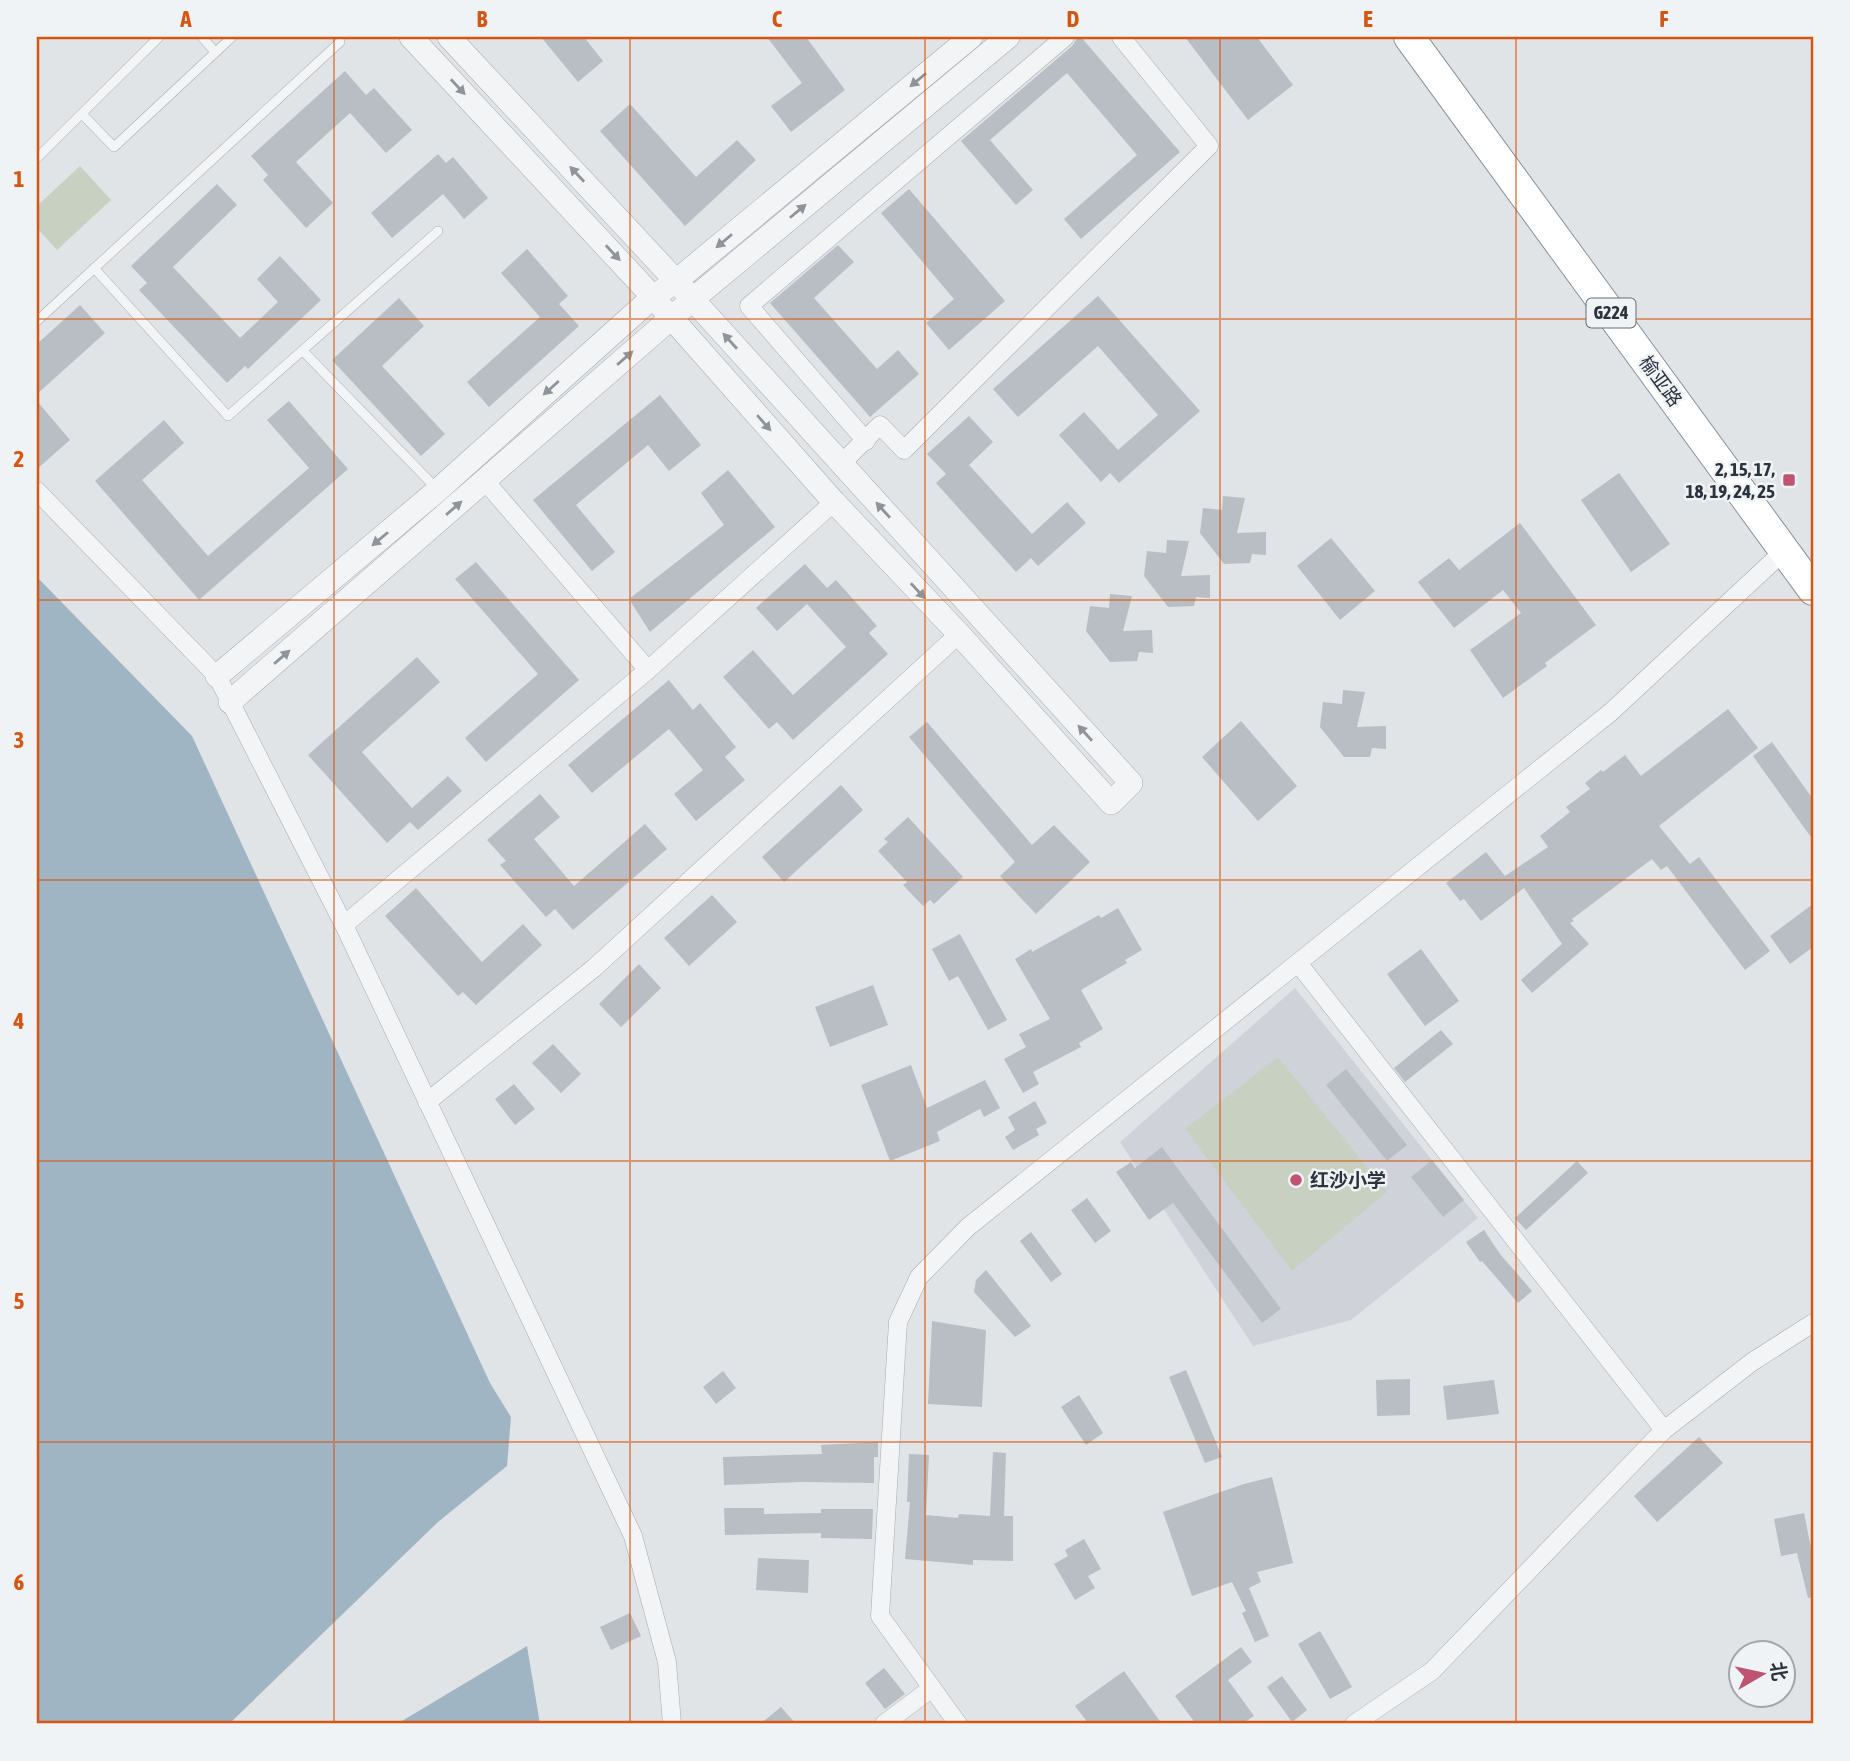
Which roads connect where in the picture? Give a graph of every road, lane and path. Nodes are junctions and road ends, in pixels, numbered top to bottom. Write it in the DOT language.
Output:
graph roads {
  1 [pos="159,37"];
  2 [pos="202,37"];
  3 [pos="232,37"];
  4 [pos="411,37"];
  5 [pos="449,37"];
  6 [pos="971,37"];
  7 [pos="1008,37"];
  8 [pos="1065,37"];
  9 [pos="1121,37"];
  10 [pos="1409,37"];
  11 [pos="1434,37"];
  12 [pos="340,42"];
  13 [pos="215,52"];
  14 [pos="82,114"];
  15 [pos="37,159"];
  16 [pos="438,231"];
  17 [pos="94,268"];
  18 [pos="676,281"];
  19 [pos="653,297"];
  20 [pos="693,299"];
  21 [pos="672,318"];
  22 [pos="37,321"];
  23 [pos="303,351"];
  24 [pos="866,441"];
  25 [pos="841,464"];
  26 [pos="485,481"];
  27 [pos="438,490"];
  28 [pos="37,491"];
  29 [pos="834,502"];
  30 [pos="1785,550"];
  31 [pos="1813,561"];
  32 [pos="1813,590"];
  33 [pos="959,634"];
  34 [pos="648,670"];
  35 [pos="217,676"];
  36 [pos="230,702"];
  37 [pos="344,925"];
  38 [pos="1298,963"];
  39 [pos="428,1102"];
  40 [pos="1813,1323"];
  41 [pos="1664,1430"];
  42 [pos="932,1688"];
  43 [pos="672,1724"];
  44 [pos="884,1724"];
  45 [pos="958,1724"];
  46 [pos="1354,1724"];
  1 -- 14 [label="lane"];
  2 -- 13 [label="lane"];
  3 -- 13 [label="lane"];
  4 -- 19 [label="street, one-way"];
  18 -- 5 [label="street, one-way"];
  6 -- 18 [label="street, one-way"];
  20 -- 7 [label="street, one-way"];
  8 -- 24 [label="street"];
  9 -- 24 [label="street"];
  10 -- 30 [label="highway, 榆亚路 / G224"];
  11 -- 31 [label="highway, 榆亚路 / G224"];
  12 -- 17 [label="lane"];
  13 -- 14 [label="lane"];
  14 -- 15 [label="lane"];
  16 -- 23 [label="lane"];
  17 -- 22 [label="lane"];
  17 -- 23 [label="lane"];
  18 -- 19 [label="street"];
  18 -- 20 [label="street"];
  19 -- 21 [label="street"];
  19 -- 27 [label="street, one-way"];
  20 -- 21 [label="street"];
  25 -- 20 [label="street, one-way"];
  26 -- 21 [label="street, one-way"];
  21 -- 29 [label="street, one-way"];
  23 -- 27 [label="lane"];
  24 -- 25 [label="street"];
  33 -- 25 [label="street, one-way"];
  26 -- 34 [label="street"];
  36 -- 26 [label="street, one-way"];
  27 -- 35 [label="street, one-way"];
  28 -- 35 [label="street"];
  29 -- 33 [label="street, one-way"];
  29 -- 34 [label="street"];
  30 -- 32 [label="highway, 榆亚路 / G224"];
  30 -- 38 [label="street"];
  33 -- 39 [label="street"];
  34 -- 37 [label="street"];
  35 -- 36 [label="street"];
  36 -- 37 [label="street"];
  37 -- 39 [label="street"];
  38 -- 41 [label="street"];
  38 -- 42 [label="street"];
  39 -- 43 [label="street"];
  40 -- 41 [label="street"];
  41 -- 46 [label="street"];
  42 -- 44 [label="street"];
  42 -- 45 [label="street"];
}
